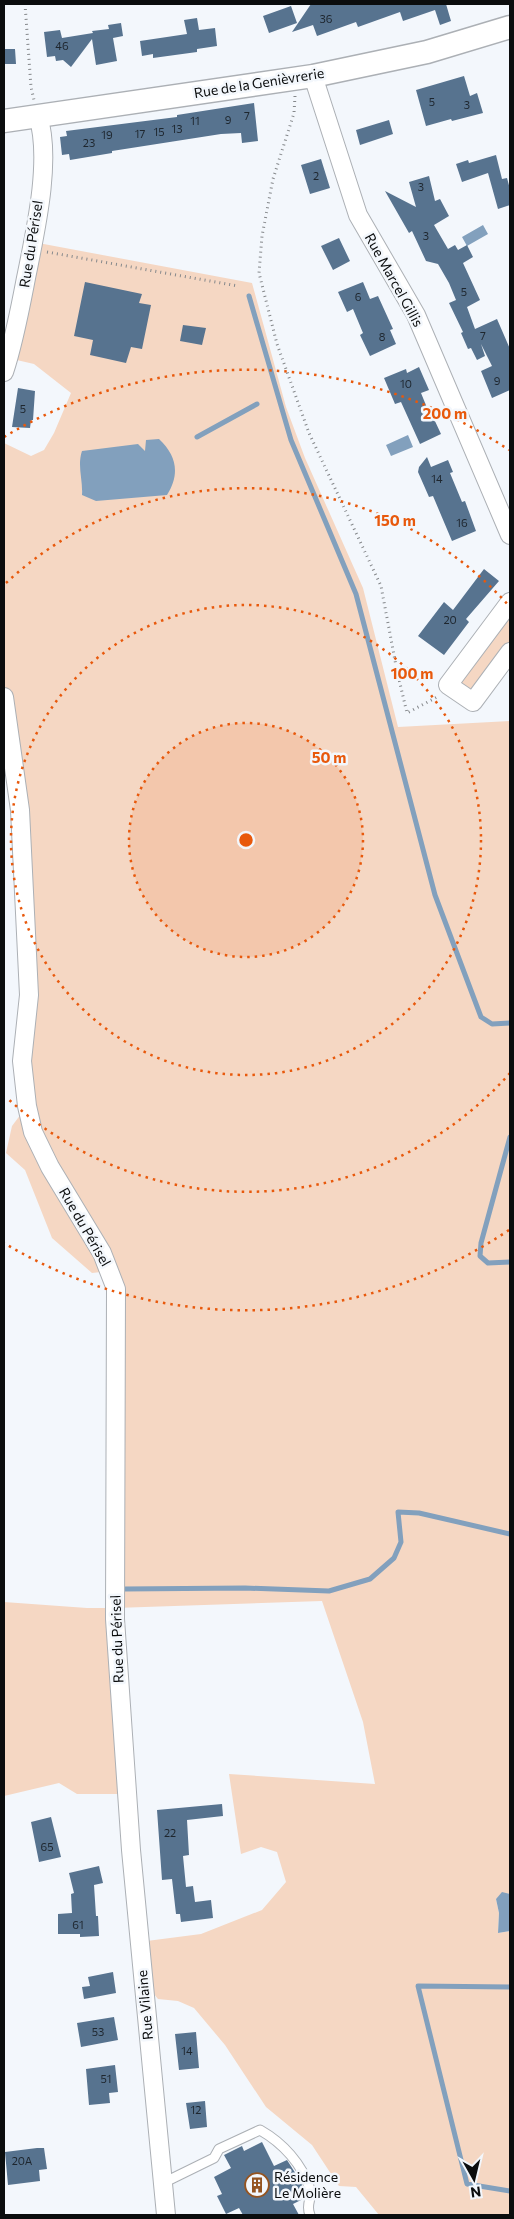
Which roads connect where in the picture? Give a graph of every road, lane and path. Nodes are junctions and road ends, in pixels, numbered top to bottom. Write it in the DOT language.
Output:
graph roads {
  1 [pos="25,4"];
  2 [pos="510,27"];
  3 [pos="304,77"];
  4 [pos="38,116"];
  5 [pos="4,120"];
  6 [pos="32,249"];
  7 [pos="238,286"];
  8 [pos="4,372"];
  9 [pos="510,535"];
  10 [pos="510,602"];
  11 [pos="510,652"];
  12 [pos="454,689"];
  13 [pos="4,697"];
  14 [pos="127,1794"];
  15 [pos="163,2184"];
  16 [pos="166,2215"];
  17 [pos="310,2215"];
  1 -- 4 [label="path"];
  2 -- 3 [label="street, Rue de la Genièvrerie"];
  3 -- 4 [label="street, Rue de la Genièvrerie"];
  3 -- 9 [label="street, Rue Marcel Gillis"];
  3 -- 12 [label="path"];
  4 -- 5 [label="street, Rue de la Genièvrerie"];
  4 -- 6 [label="street, Rue du Périsel"];
  6 -- 7 [label="path"];
  6 -- 8 [label="street, Rue du Périsel"];
  10 -- 12 [label="street"];
  11 -- 12 [label="street"];
  13 -- 14 [label="street, Rue du Périsel"];
  14 -- 15 [label="street, Rue Vilaine"];
  15 -- 16 [label="street, Rue Vilaine"];
  15 -- 17 [label="lane"];
}
